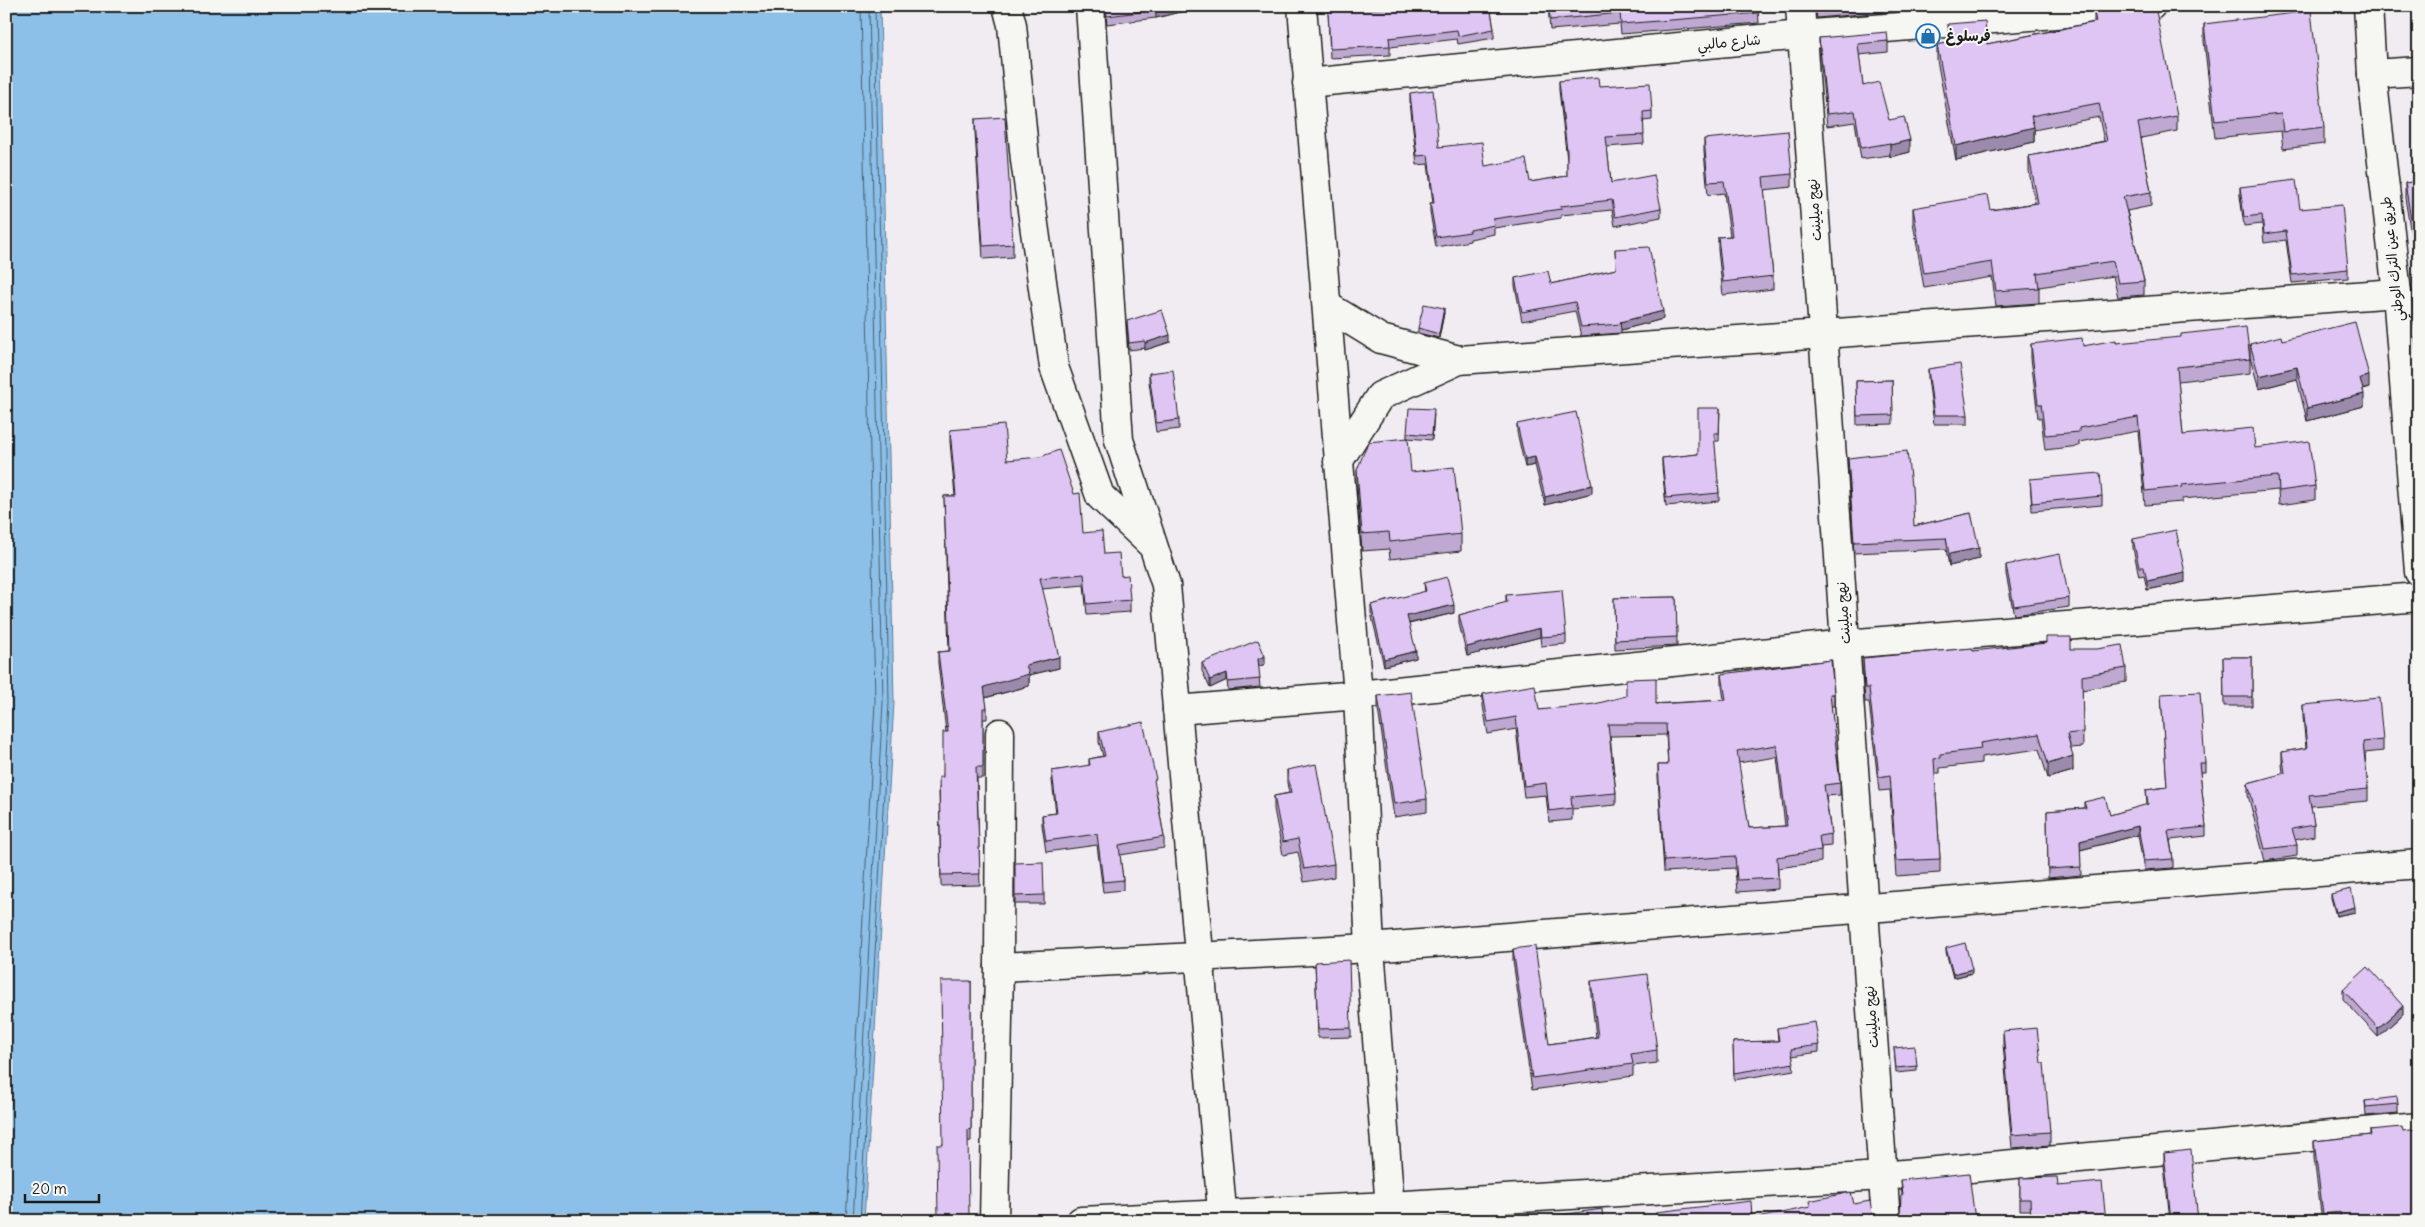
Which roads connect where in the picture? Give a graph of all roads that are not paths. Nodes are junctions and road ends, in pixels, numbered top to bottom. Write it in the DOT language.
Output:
graph roads {
  1 [pos="1007,6"];
  2 [pos="1090,6"];
  3 [pos="1302,6"];
  4 [pos="1800,6"];
  5 [pos="2151,6"];
  6 [pos="2368,6"];
  7 [pos="1801,35"];
  8 [pos="2419,71"];
  9 [pos="2372,74"];
  10 [pos="1307,82"];
  11 [pos="2397,293"];
  12 [pos="1326,306"];
  13 [pos="1824,334"];
  14 [pos="1459,360"];
  15 [pos="2414,445"];
  16 [pos="1338,462"];
  17 [pos="1154,546"];
  18 [pos="2419,572"];
  19 [pos="2419,597"];
  20 [pos="1846,644"];
  21 [pos="1358,695"];
  22 [pos="1177,710"];
  23 [pos="1000,732"];
  24 [pos="2419,864"];
  25 [pos="1864,908"];
  26 [pos="1370,948"];
  27 [pos="1200,955"];
  28 [pos="999,967"];
  29 [pos="2419,1128"];
  30 [pos="1882,1176"];
  31 [pos="1390,1213"];
  32 [pos="1223,1217"];
  33 [pos="994,1221"];
  34 [pos="1082,1221"];
  35 [pos="1886,1221"];
  1 -- 17 [label="street"];
  2 -- 17 [label="street"];
  3 -- 10 [label="street"];
  4 -- 7 [label="street, نهج ميلينت"];
  5 -- 7 [label="street, شارع مالبي"];
  6 -- 9 [label="street, طريق عين الترك الوطني"];
  7 -- 10 [label="street, شارع مالبي"];
  7 -- 13 [label="street, نهج ميلينت"];
  8 -- 9 [label="street"];
  9 -- 11 [label="street, طريق عين الترك الوطني"];
  10 -- 12 [label="street"];
  11 -- 13 [label="street"];
  11 -- 15 [label="street, طريق عين الترك الوطني"];
  12 -- 14 [label="street"];
  12 -- 16 [label="street"];
  13 -- 14 [label="street"];
  13 -- 20 [label="street, نهج ميلينت"];
  14 -- 16 [label="street"];
  15 -- 18 [label="street, طريق عين الترك الوطني"];
  16 -- 21 [label="street"];
  17 -- 22 [label="street"];
  19 -- 20 [label="street"];
  20 -- 21 [label="street"];
  20 -- 25 [label="street, نهج ميلينت"];
  21 -- 22 [label="street"];
  21 -- 26 [label="street"];
  22 -- 27 [label="street"];
  23 -- 28 [label="street"];
  24 -- 25 [label="street"];
  25 -- 26 [label="street"];
  25 -- 30 [label="street, نهج ميلينت"];
  26 -- 27 [label="street"];
  26 -- 31 [label="street"];
  27 -- 28 [label="street"];
  27 -- 32 [label="street"];
  28 -- 33 [label="street"];
  29 -- 30 [label="street"];
  30 -- 31 [label="street"];
  30 -- 35 [label="street, نهج ميلينت"];
  31 -- 32 [label="street"];
  32 -- 34 [label="street"];
}
